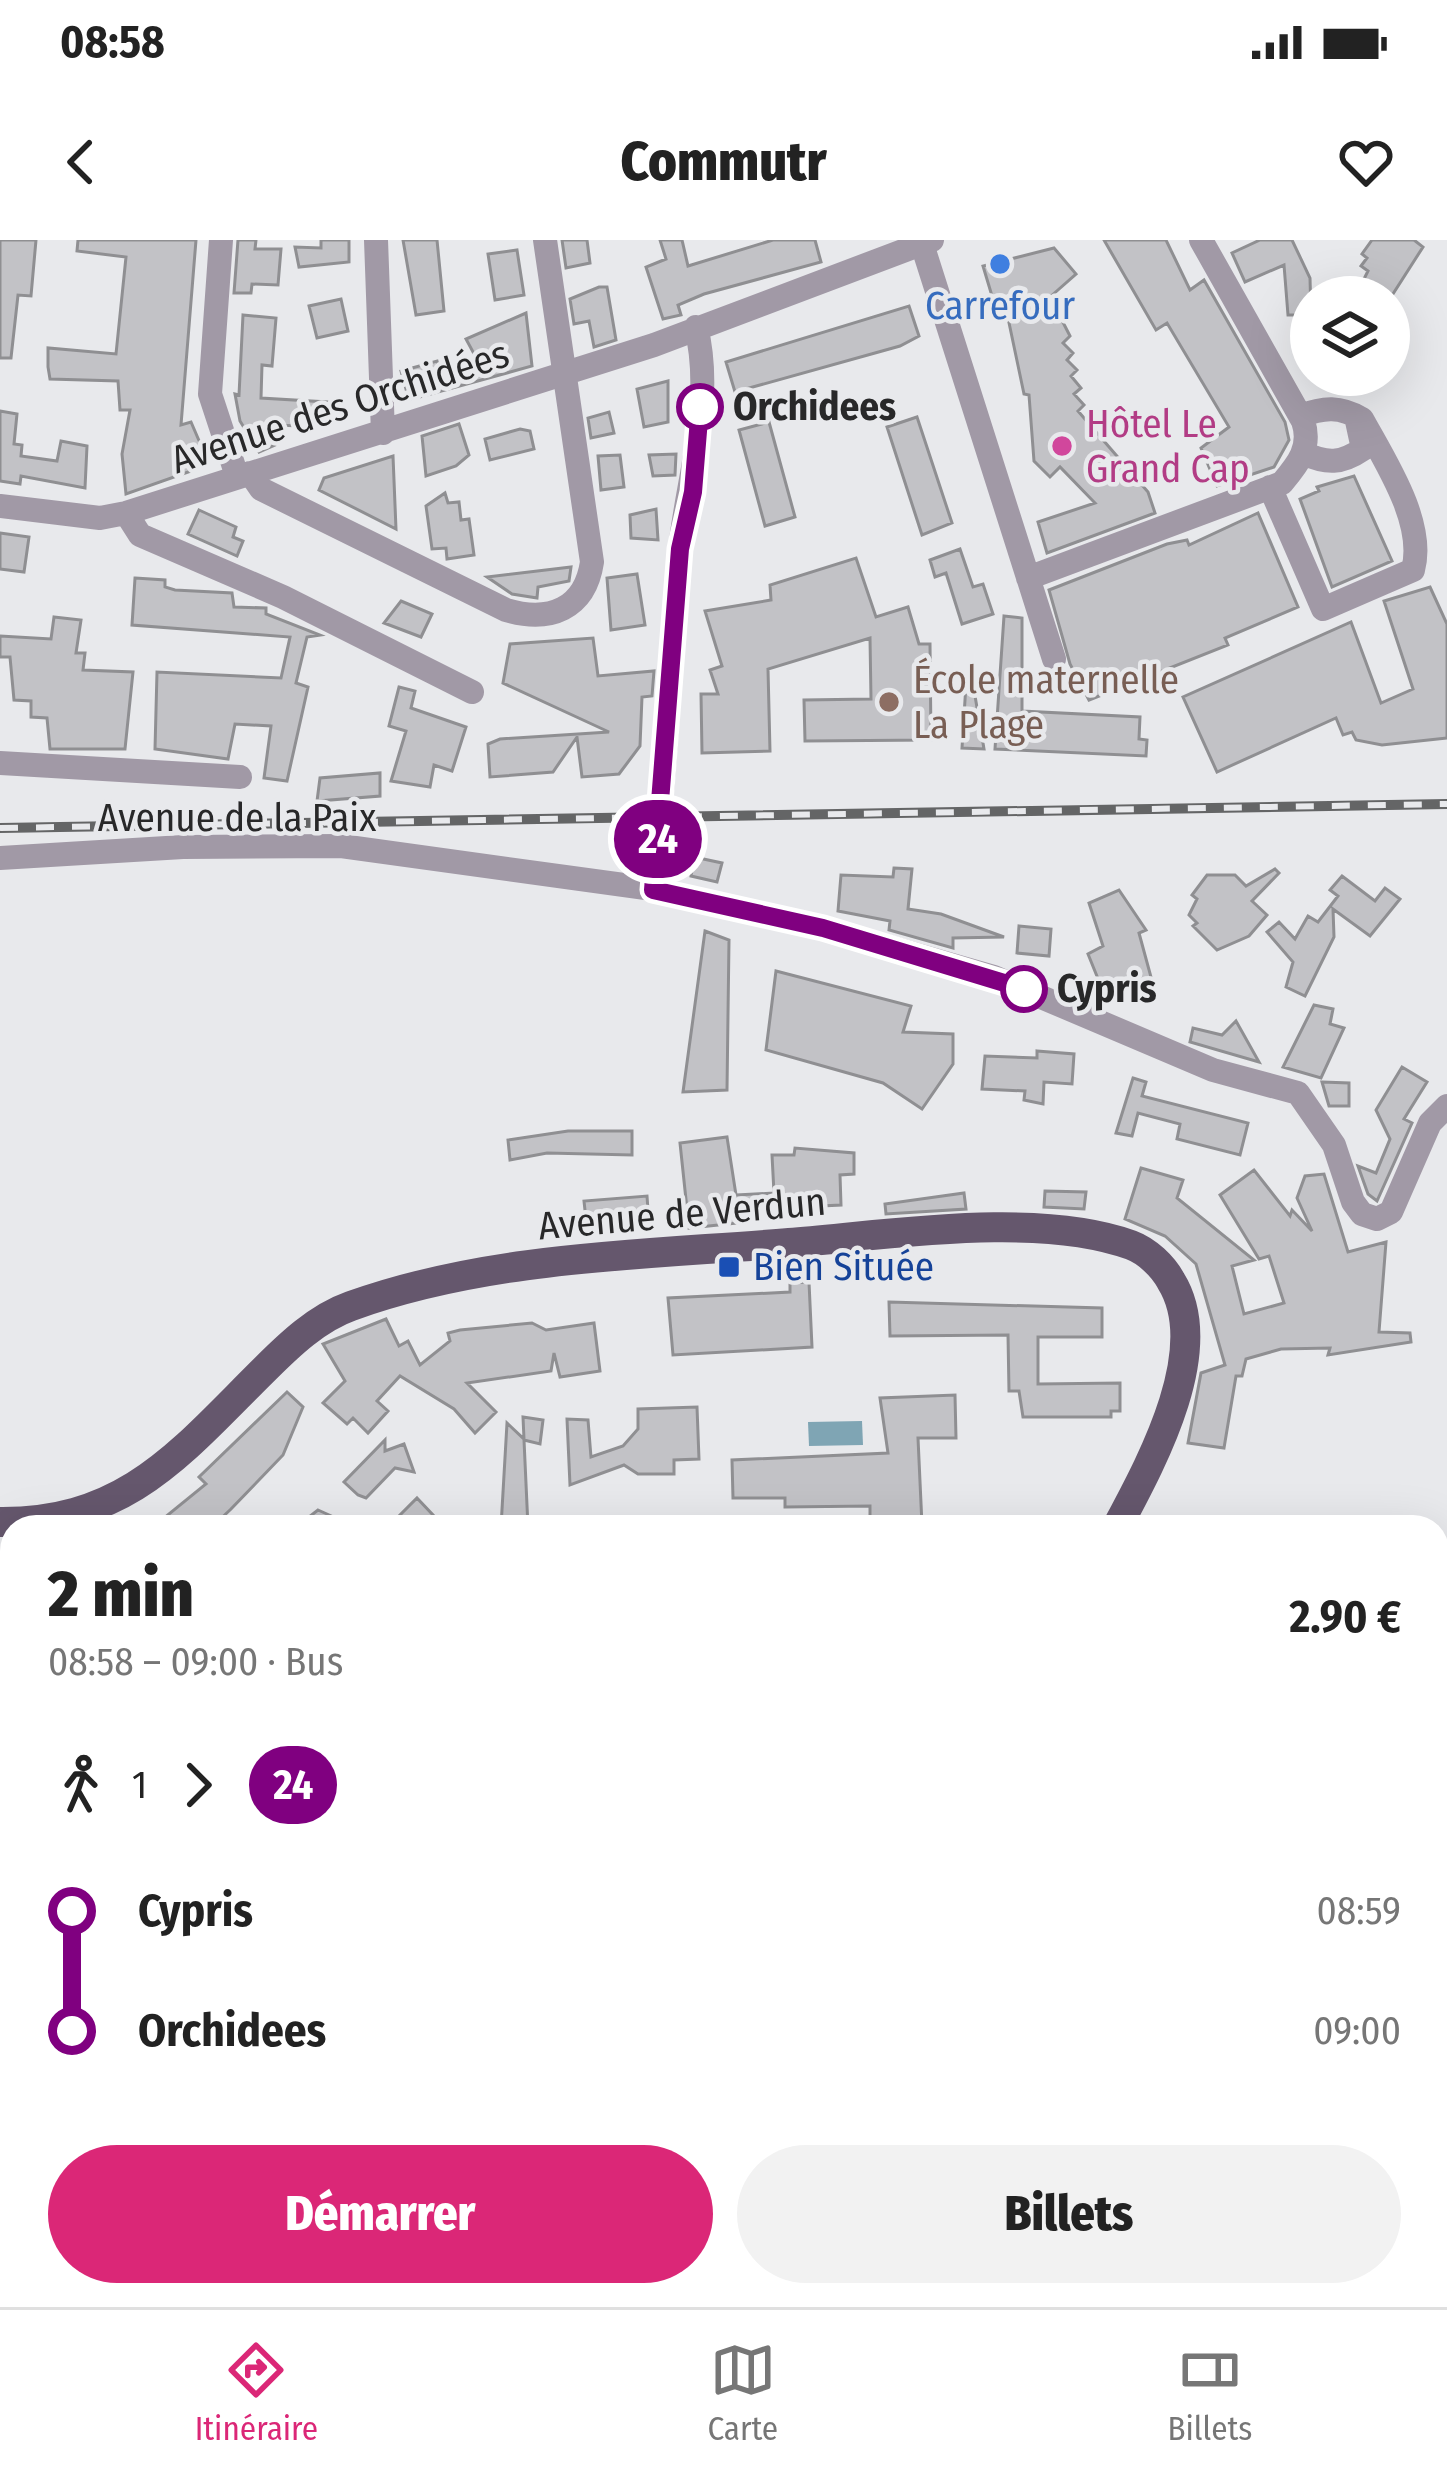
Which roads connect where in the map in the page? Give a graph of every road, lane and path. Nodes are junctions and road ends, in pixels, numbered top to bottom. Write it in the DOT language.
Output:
graph roads {
  1 [pos="221,240"];
  2 [pos="376,240"];
  3 [pos="545,240"];
  4 [pos="1201,240"];
  5 [pos="927,242"];
  6 [pos="696,327"];
  7 [pos="561,374"];
  8 [pos="1356,416"];
  9 [pos="1302,419"];
  10 [pos="383,433"];
  11 [pos="1303,453"];
  12 [pos="244,475"];
  13 [pos="1270,488"];
  14 [pos="0,506"];
  15 [pos="125,513"];
  16 [pos="1028,578"];
  17 [pos="1054,659"];
  18 [pos="472,692"];
  19 [pos="0,763"];
  20 [pos="240,777"];
  21 [pos="0,859"];
  22 [pos="653,890"];
  23 [pos="1447,1106"];
  24 [pos="70,1515"];
  25 [pos="1123,1515"];
  1 -- 12 [label="street"];
  2 -- 10 [label="street"];
  3 -- 7 [label="street"];
  4 -- 9 [label="street"];
  5 -- 6 [label="street, Avenue des Orchidées"];
  5 -- 16 [label="street"];
  6 -- 7 [label="street, Avenue des Orchidées"];
  6 -- 22 [label="street"];
  7 -- 10 [label="street, Avenue des Orchidées"];
  7 -- 12 [label="street"];
  8 -- 9 [label="street"];
  8 -- 11 [label="street"];
  8 -- 13 [label="street"];
  9 -- 11 [label="street"];
  10 -- 12 [label="street, Avenue des Orchidées"];
  11 -- 13 [label="street"];
  12 -- 15 [label="street, Avenue des Orchidées"];
  13 -- 16 [label="street"];
  14 -- 15 [label="street, Avenue des Orchidées"];
  15 -- 18 [label="street"];
  16 -- 17 [label="street"];
  19 -- 20 [label="street"];
  21 -- 22 [label="street, Avenue de la Paix"];
  22 -- 23 [label="street, Avenue de la Paix"];
  24 -- 25 [label="main road, Avenue de Verdun"];
}
